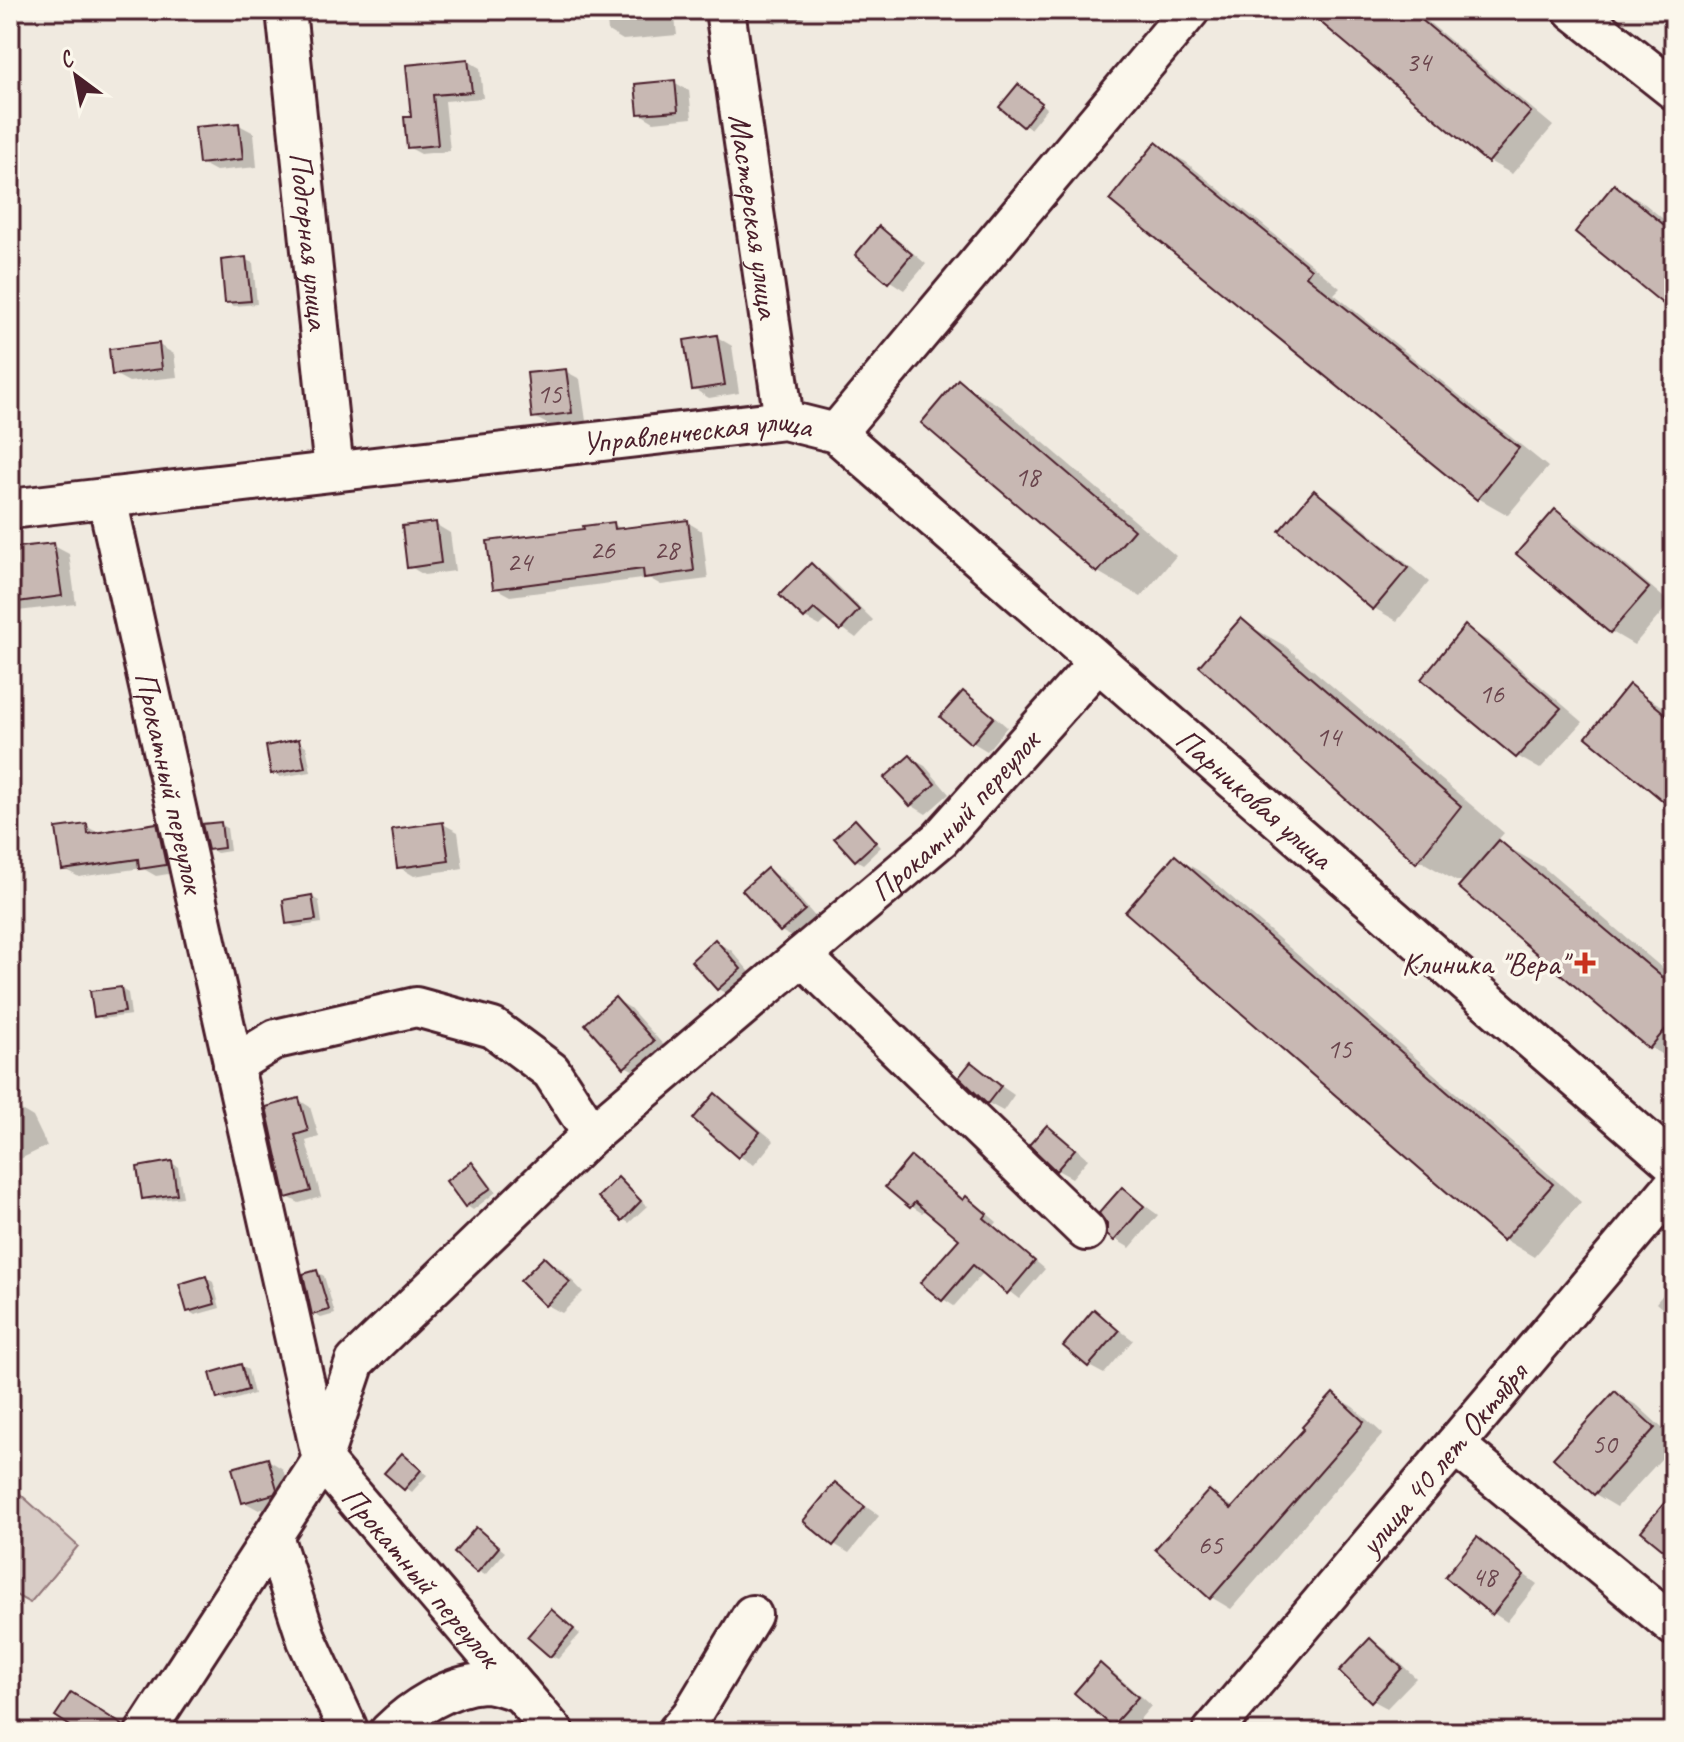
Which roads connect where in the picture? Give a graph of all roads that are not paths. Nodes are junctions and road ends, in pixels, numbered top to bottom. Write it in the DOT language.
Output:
graph roads {
  1 [pos="286,10"];
  2 [pos="725,10"];
  3 [pos="1190,10"];
  4 [pos="1573,10"];
  5 [pos="1674,90"];
  6 [pos="784,420"];
  7 [pos="836,433"];
  8 [pos="334,471"];
  9 [pos="107,499"];
  10 [pos="10,509"];
  11 [pos="1097,663"];
  12 [pos="802,956"];
  13 [pos="233,1065"];
  14 [pos="592,1134"];
  15 [pos="1674,1164"];
  16 [pos="1674,1185"];
  17 [pos="1086,1231"];
  18 [pos="1455,1445"];
  19 [pos="322,1460"];
  20 [pos="273,1536"];
  21 [pos="752,1615"];
  22 [pos="1674,1626"];
  23 [pos="520,1692"];
  24 [pos="145,1732"];
  25 [pos="346,1732"];
  26 [pos="389,1732"];
  27 [pos="554,1732"];
  28 [pos="677,1732"];
  29 [pos="1212,1732"];
  1 -- 8 [label="street, Подгорная улица"];
  2 -- 6 [label="street, Мастерская улица"];
  3 -- 7 [label="street, Управленческая улица"];
  4 -- 5 [label="street"];
  6 -- 7 [label="street, Управленческая улица"];
  6 -- 8 [label="street, Управленческая улица"];
  7 -- 11 [label="street, Парниковая улица"];
  8 -- 9 [label="street, Управленческая улица"];
  9 -- 10 [label="street, Управленческая улица"];
  9 -- 13 [label="street, Прокатный переулок"];
  11 -- 12 [label="street, Прокатный переулок"];
  11 -- 15 [label="street, Парниковая улица"];
  12 -- 14 [label="street, Прокатный переулок"];
  12 -- 17 [label="street"];
  13 -- 14 [label="street"];
  13 -- 19 [label="street, Прокатный переулок"];
  14 -- 19 [label="street, Прокатный переулок"];
  16 -- 18 [label="street, улица 40 лет Октября"];
  18 -- 22 [label="street"];
  18 -- 29 [label="street, улица 40 лет Октября"];
  19 -- 20 [label="street, Прокатный переулок"];
  19 -- 23 [label="street, Прокатный переулок"];
  20 -- 24 [label="street, Прокатный переулок"];
  20 -- 25 [label="street"];
  21 -- 28 [label="street"];
  23 -- 26 [label="street, Прокатный переулок"];
  23 -- 27 [label="street, Прокатный переулок"];
}
